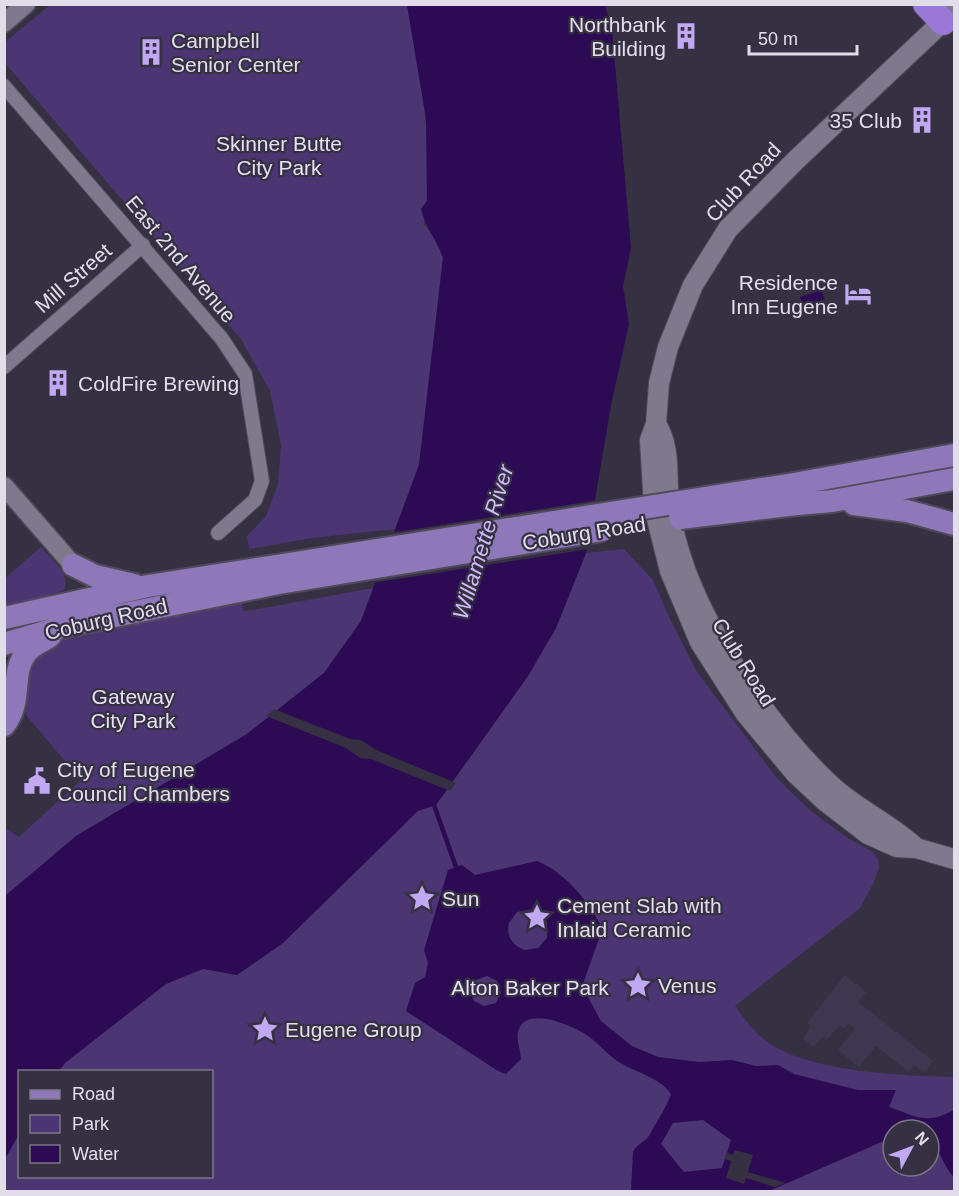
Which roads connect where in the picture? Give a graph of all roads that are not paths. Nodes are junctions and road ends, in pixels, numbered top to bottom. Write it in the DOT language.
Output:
graph roads {
  1 [pos="26,4"];
  2 [pos="944,16"];
  3 [pos="4,23"];
  4 [pos="4,86"];
  5 [pos="143,245"];
  6 [pos="4,367"];
  7 [pos="954,455"];
  8 [pos="954,479"];
  9 [pos="4,486"];
  10 [pos="795,494"];
  11 [pos="832,501"];
  12 [pos="954,524"];
  13 [pos="218,533"];
  14 [pos="73,565"];
  15 [pos="278,574"];
  16 [pos="148,586"];
  17 [pos="68,603"];
  18 [pos="4,618"];
  19 [pos="65,626"];
  20 [pos="4,644"];
  21 [pos="4,725"];
  22 [pos="954,859"];
  1 -- 3 [label="street"];
  2 -- 22 [label="main road, Club Road"];
  4 -- 5 [label="street, East 2nd Avenue"];
  5 -- 6 [label="street, Mill Street"];
  5 -- 13 [label="street, East 2nd Avenue"];
  7 -- 10 [label="main road, Coburg Road"];
  8 -- 11 [label="main road, Coburg Road"];
  9 -- 14 [label="street"];
  10 -- 11 [label="main road, Coburg Road"];
  10 -- 15 [label="main road, Coburg Road, bridge"];
  11 -- 12 [label="main road"];
  14 -- 16 [label="main road"];
  14 -- 17 [label="main road"];
  15 -- 16 [label="main road, Coburg Road"];
  15 -- 19 [label="main road, Coburg Road"];
  16 -- 17 [label="main road, Coburg Road"];
  17 -- 18 [label="main road, Coburg Road"];
  19 -- 20 [label="main road, Coburg Road"];
  19 -- 21 [label="main road"];
}
